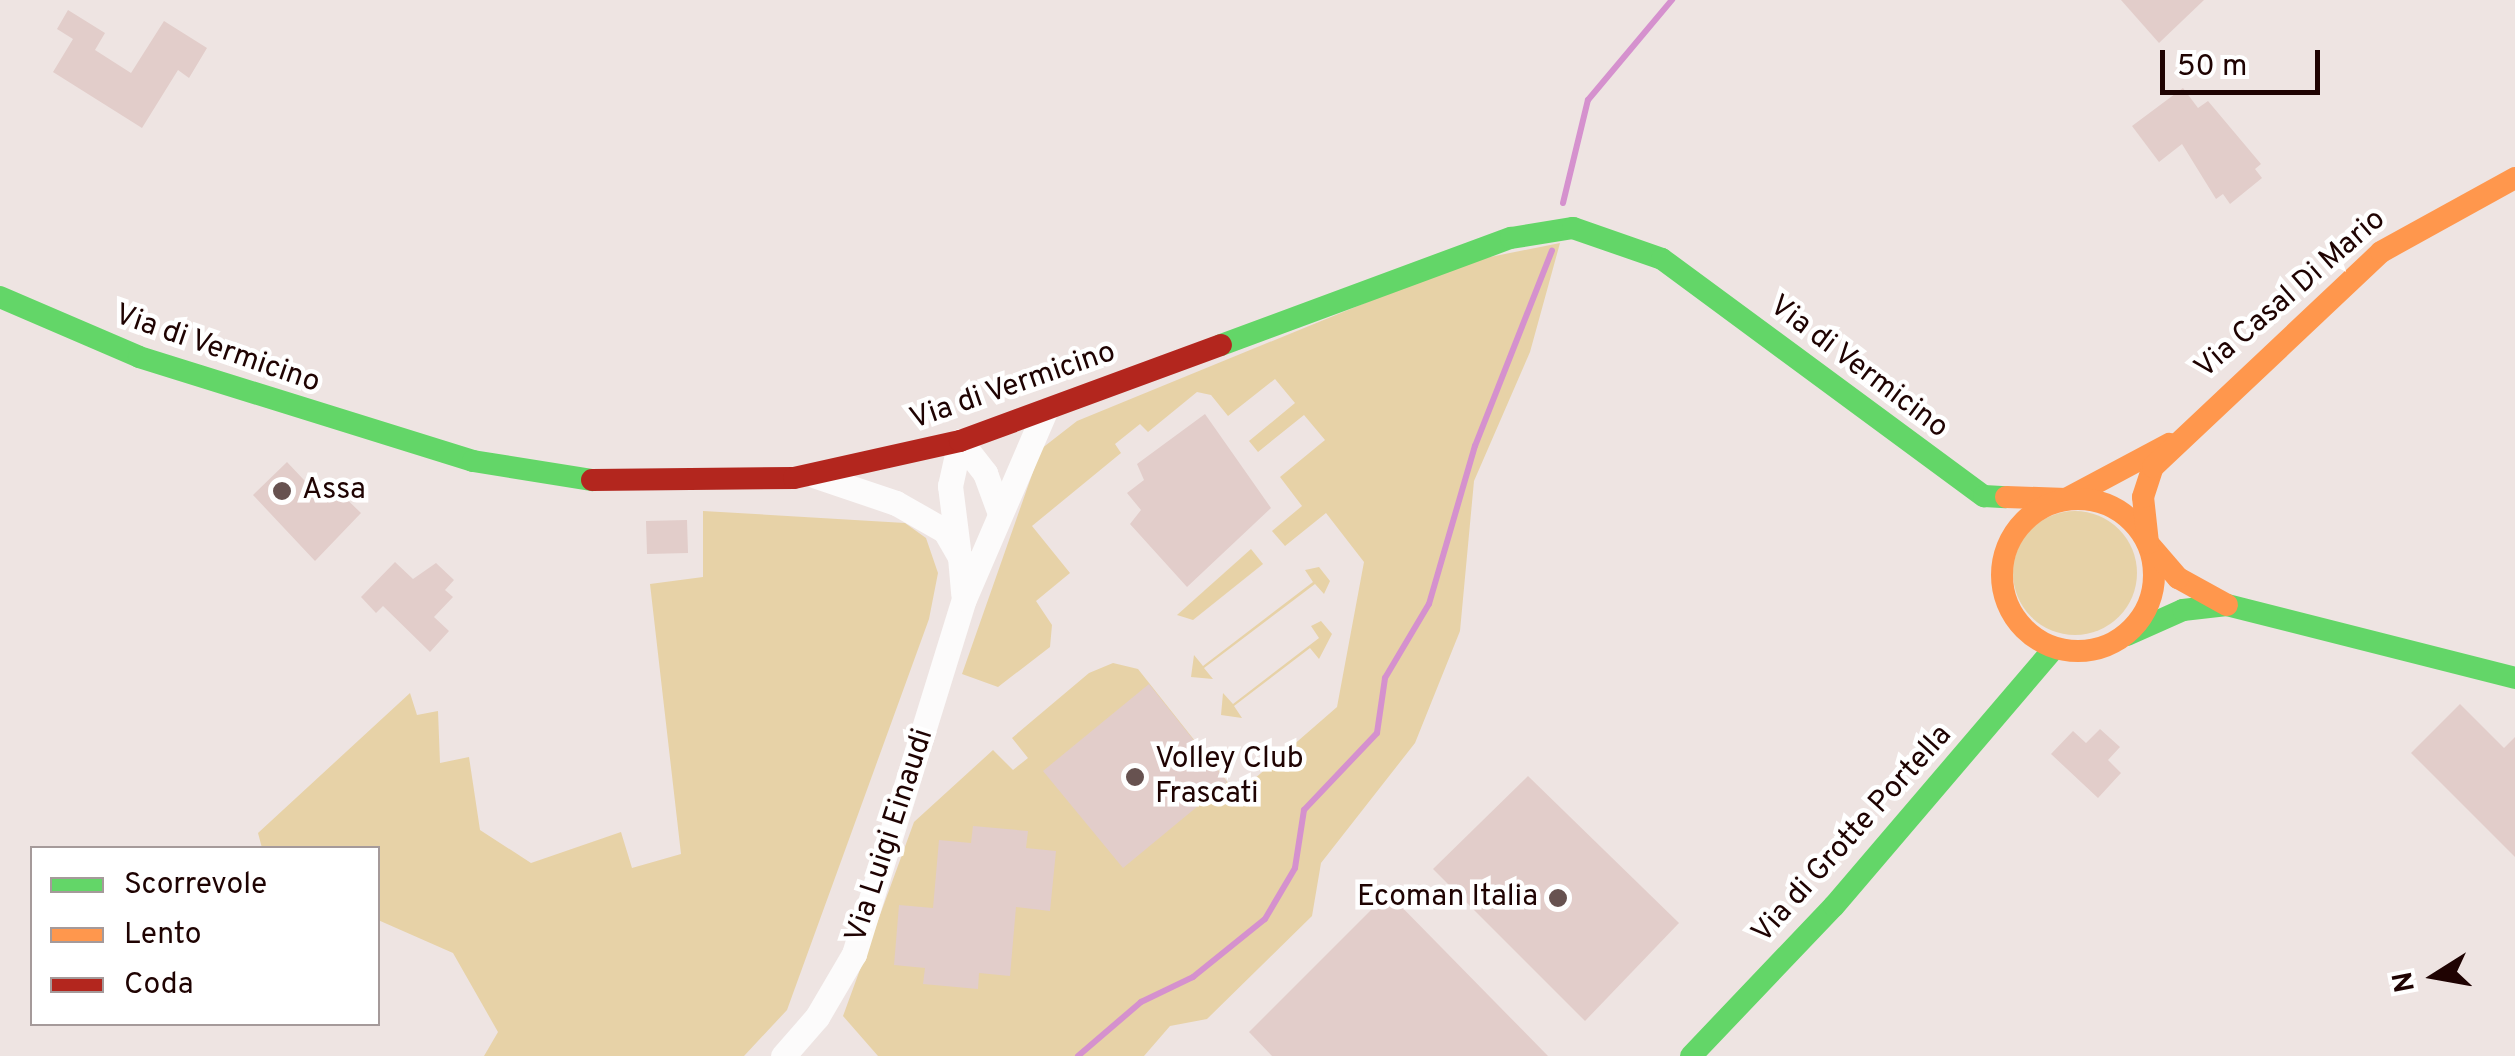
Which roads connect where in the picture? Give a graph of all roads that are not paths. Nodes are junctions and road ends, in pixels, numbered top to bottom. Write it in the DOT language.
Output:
graph roads {
  1 [pos="2515,178"];
  2 [pos="0,297"];
  3 [pos="1045,411"];
  4 [pos="960,441"];
  5 [pos="2169,444"];
  6 [pos="816,476"];
  7 [pos="1970,490"];
  8 [pos="2066,499"];
  9 [pos="999,511"];
  10 [pos="2148,543"];
  11 [pos="2005,553"];
  12 [pos="960,557"];
  13 [pos="964,599"];
  14 [pos="2227,605"];
  15 [pos="2126,636"];
  16 [pos="2054,648"];
  17 [pos="2515,678"];
  18 [pos="783,1056"];
  19 [pos="1691,1056"];
  1 -- 5 [label="main road, Via Casal Di Mario"];
  2 -- 6 [label="main road, Via di Vermicino"];
  3 -- 4 [label="main road, Via di Vermicino"];
  3 -- 7 [label="main road, Via di Vermicino"];
  3 -- 9 [label="street, Via Luigi Einaudi"];
  4 -- 6 [label="main road, Via di Vermicino"];
  4 -- 9 [label="street"];
  4 -- 12 [label="street, Via Luigi Einaudi"];
  5 -- 8 [label="main road, Via Casal Di Mario"];
  5 -- 10 [label="main road, Via Casal Di Mario"];
  6 -- 12 [label="street"];
  7 -- 8 [label="main road, Via di Vermicino"];
  7 -- 11 [label="main road, Via di Vermicino"];
  8 -- 10 [label="main road"];
  8 -- 11 [label="main road"];
  9 -- 13 [label="street, Via Luigi Einaudi"];
  10 -- 14 [label="main road"];
  10 -- 15 [label="main road"];
  11 -- 16 [label="main road"];
  12 -- 13 [label="street, Via Luigi Einaudi"];
  13 -- 18 [label="street, Via Luigi Einaudi"];
  14 -- 15 [label="main road"];
  14 -- 17 [label="main road"];
  15 -- 16 [label="main road"];
  16 -- 19 [label="main road, Via di Grotte Portella"];
}
